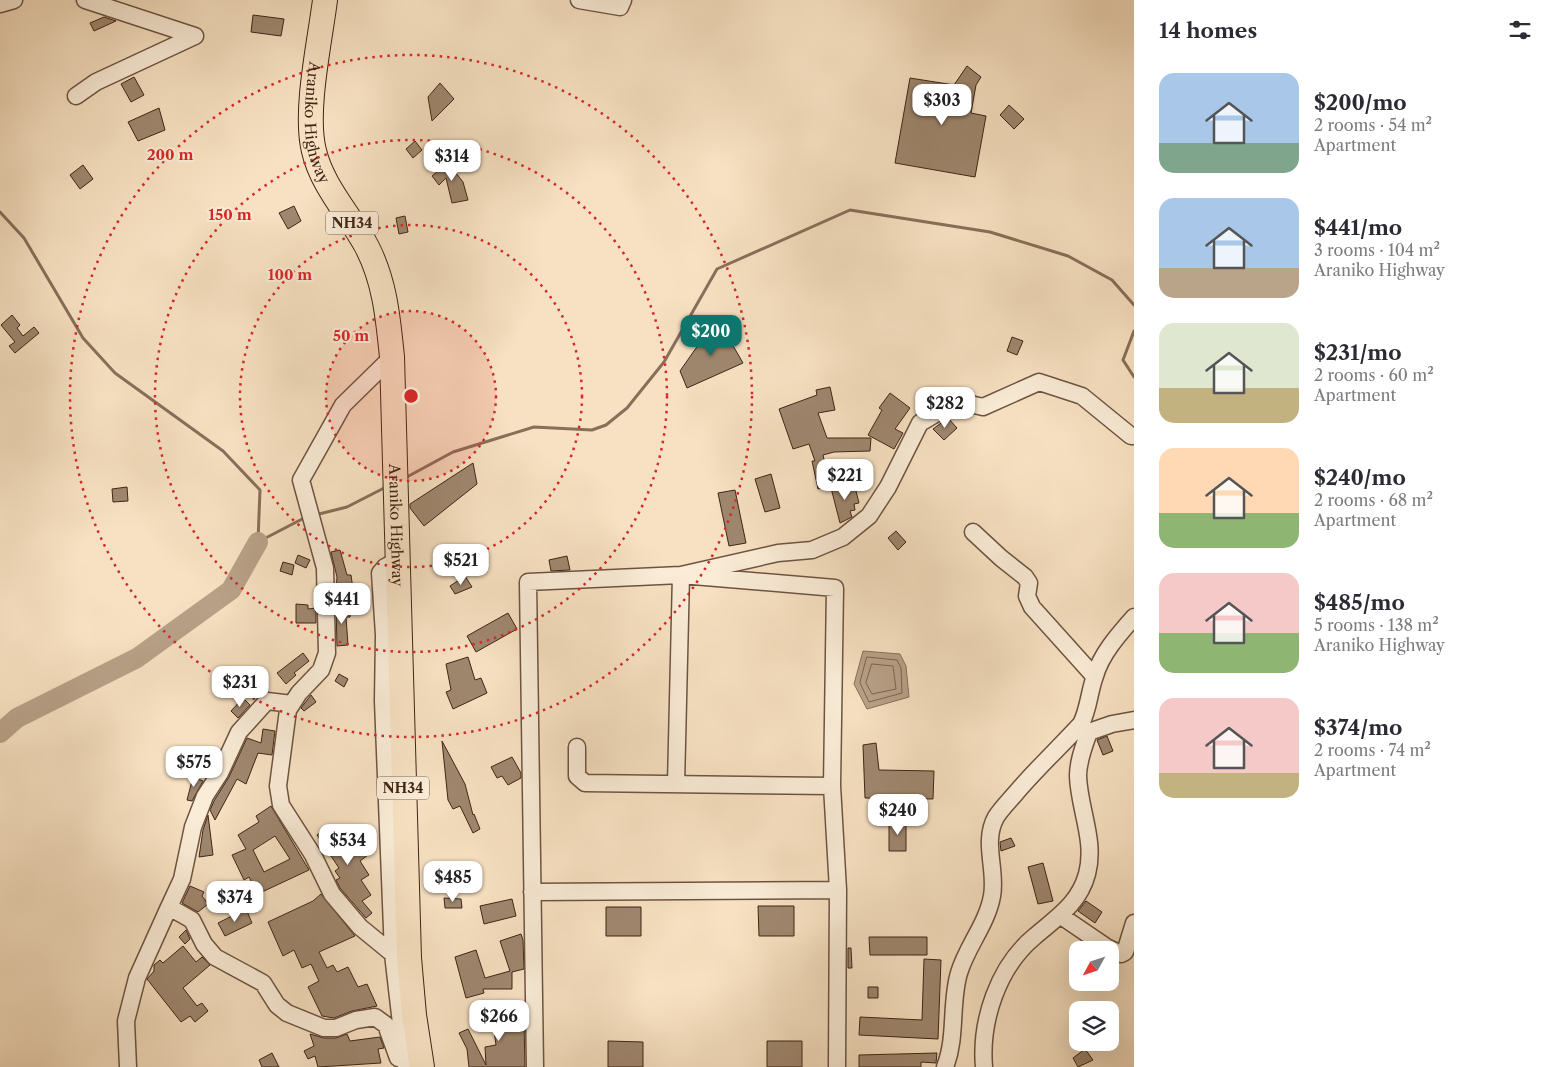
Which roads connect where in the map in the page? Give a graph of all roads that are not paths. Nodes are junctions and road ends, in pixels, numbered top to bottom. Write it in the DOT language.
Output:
graph roads {
  1 [pos="14,0"];
  2 [pos="85,0"];
  3 [pos="325,0"];
  4 [pos="579,0"];
  5 [pos="623,0"];
  6 [pos="0,4"];
  7 [pos="76,96"];
  8 [pos="392,356"];
  9 [pos="1134,436"];
  10 [pos="973,532"];
  11 [pos="681,575"];
  12 [pos="1134,617"];
  13 [pos="1094,676"];
  14 [pos="292,704"];
  15 [pos="1134,720"];
  16 [pos="1085,728"];
  17 [pos="577,747"];
  18 [pos="676,784"];
  19 [pos="832,786"];
  20 [pos="838,890"];
  21 [pos="532,892"];
  22 [pos="169,907"];
  23 [pos="1061,916"];
  24 [pos="1134,923"];
  25 [pos="401,956"];
  26 [pos="128,1067"];
  27 [pos="401,1067"];
  28 [pos="406,1067"];
  29 [pos="422,1067"];
  30 [pos="535,1067"];
  31 [pos="836,1067"];
  32 [pos="945,1067"];
  33 [pos="984,1067"];
  1 -- 6 [label="street"];
  2 -- 7 [label="street"];
  3 -- 8 [label="highway, Araniko Highway / NH34"];
  4 -- 5 [label="street"];
  8 -- 14 [label="street"];
  8 -- 25 [label="highway, Araniko Highway / NH34"];
  9 -- 11 [label="street"];
  10 -- 13 [label="street"];
  11 -- 18 [label="street"];
  11 -- 19 [label="street"];
  11 -- 21 [label="street"];
  12 -- 13 [label="street"];
  13 -- 16 [label="street"];
  14 -- 22 [label="street"];
  14 -- 25 [label="street"];
  15 -- 16 [label="street"];
  16 -- 23 [label="street"];
  16 -- 32 [label="street"];
  17 -- 18 [label="street"];
  18 -- 19 [label="street"];
  19 -- 20 [label="street"];
  20 -- 21 [label="street"];
  20 -- 31 [label="street"];
  21 -- 30 [label="street"];
  22 -- 26 [label="street"];
  22 -- 27 [label="street"];
  23 -- 24 [label="street"];
  23 -- 33 [label="street"];
  25 -- 28 [label="street"];
  25 -- 29 [label="highway, Araniko Highway / NH34"];
}
